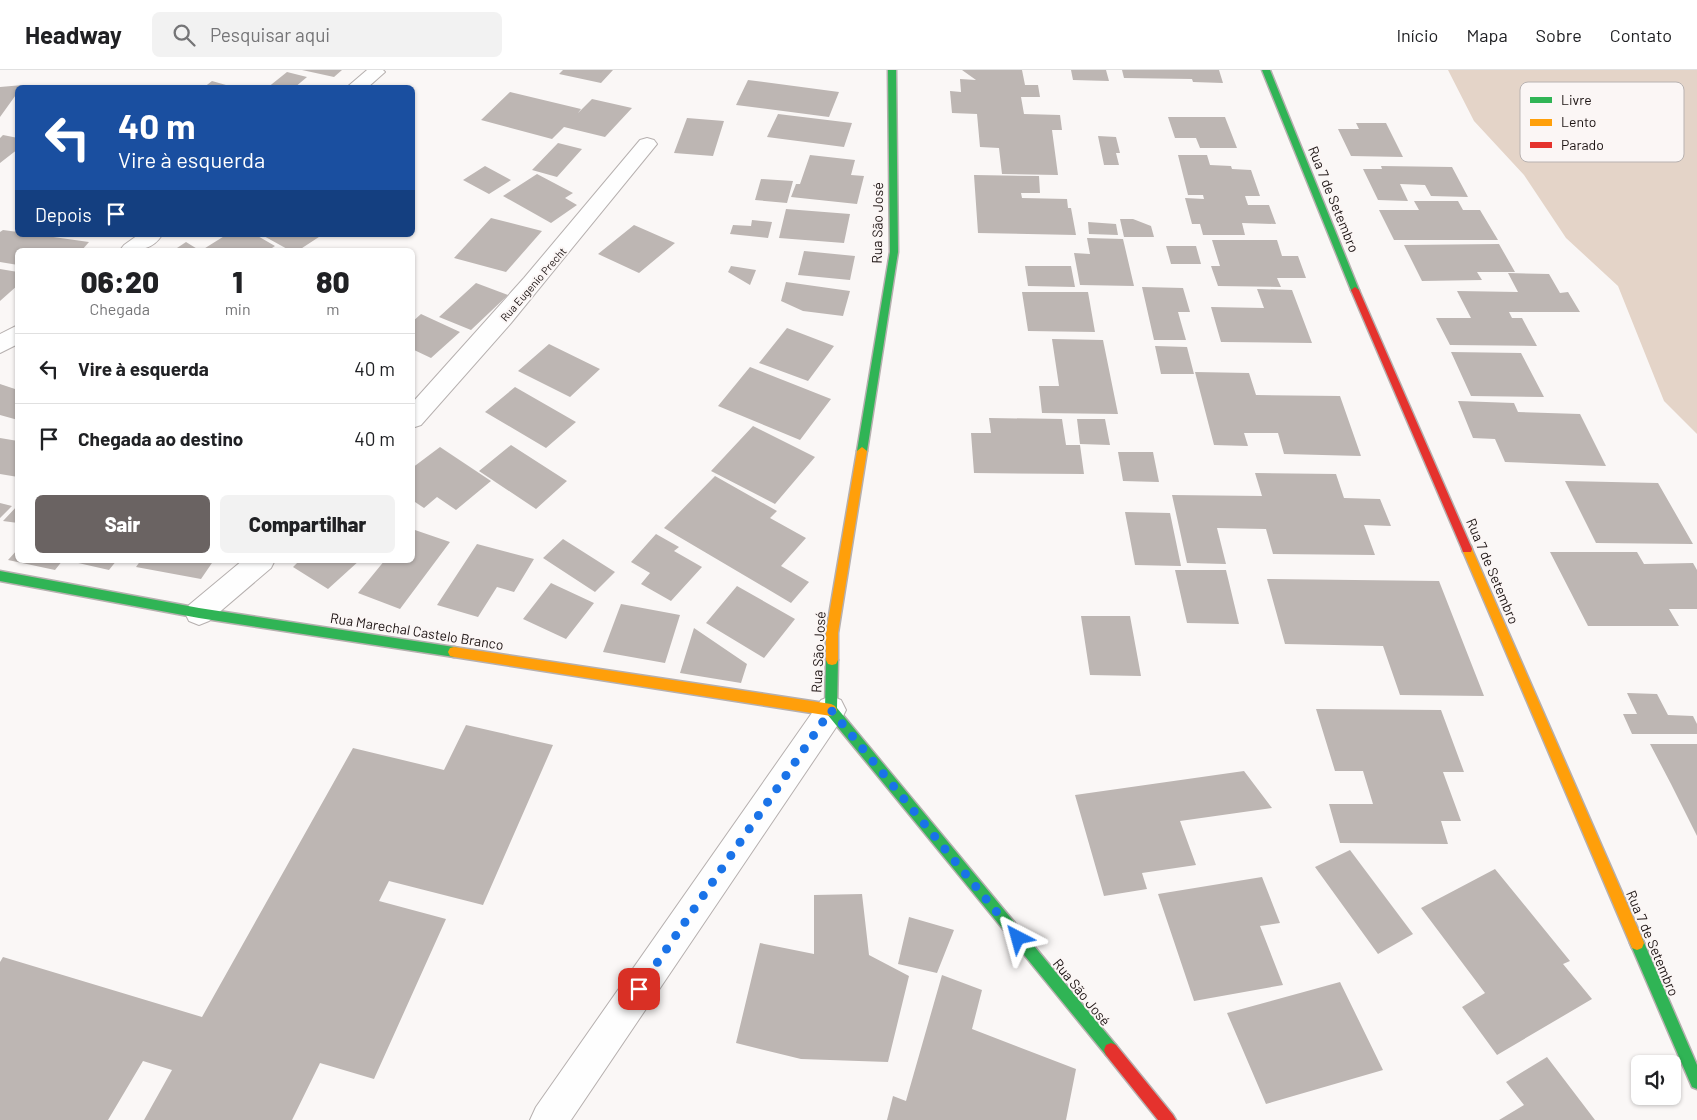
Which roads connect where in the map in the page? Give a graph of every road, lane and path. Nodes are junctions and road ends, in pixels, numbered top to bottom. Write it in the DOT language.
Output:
graph roads {
  1 [pos="892,70"];
  2 [pos="1266,70"];
  3 [pos="376,72"];
  4 [pos="359,85"];
  5 [pos="647,144"];
  6 [pos="149,237"];
  7 [pos="134,248"];
  8 [pos="15,334"];
  9 [pos="0,345"];
  10 [pos="415,416"];
  11 [pos="258,563"];
  12 [pos="0,576"];
  13 [pos="199,613"];
  14 [pos="831,710"];
  15 [pos="1697,1082"];
  16 [pos="549,1120"];
  17 [pos="1168,1120"];
  1 -- 14 [label="street, Rua São José"];
  2 -- 15 [label="street, Rua 7 de Setembro"];
  3 -- 4 [label="street"];
  5 -- 10 [label="street, Rua Eugenio Precht"];
  6 -- 7 [label="street"];
  8 -- 9 [label="street"];
  11 -- 13 [label="street"];
  12 -- 13 [label="street, Rua Marechal Castelo Branco"];
  13 -- 14 [label="street, Rua Marechal Castelo Branco"];
  14 -- 16 [label="street"];
  14 -- 17 [label="street, Rua São José"];
}
